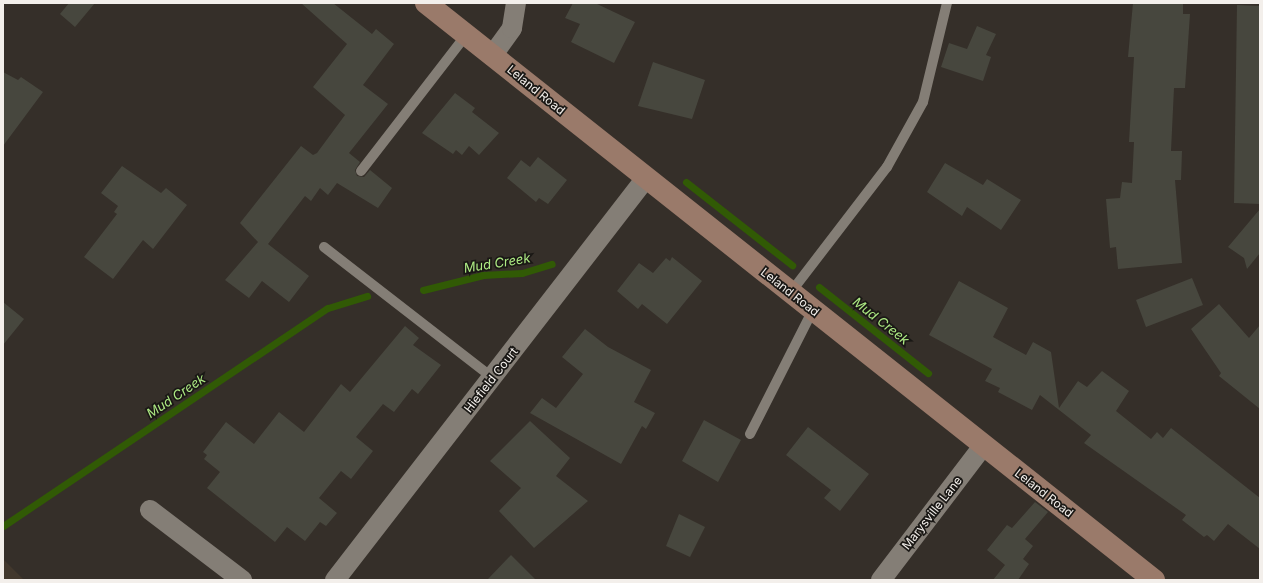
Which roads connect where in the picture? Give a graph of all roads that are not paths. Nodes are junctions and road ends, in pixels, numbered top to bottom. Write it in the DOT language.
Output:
graph roads {
  1 [pos="426,3"];
  2 [pos="516,3"];
  3 [pos="947,3"];
  4 [pos="466,35"];
  5 [pos="492,56"];
  6 [pos="361,171"];
  7 [pos="646,178"];
  8 [pos="324,247"];
  9 [pos="791,292"];
  10 [pos="813,310"];
  11 [pos="493,378"];
  12 [pos="750,434"];
  13 [pos="984,445"];
  14 [pos="150,510"];
  15 [pos="242,580"];
  16 [pos="335,580"];
  17 [pos="881,580"];
  18 [pos="1154,580"];
  1 -- 4 [label="main road, Leland Road"];
  2 -- 5 [label="street"];
  3 -- 9 [label="lane"];
  4 -- 5 [label="main road, Leland Road"];
  4 -- 6 [label="lane"];
  5 -- 7 [label="main road, Leland Road"];
  7 -- 9 [label="main road, Leland Road"];
  7 -- 11 [label="street, Hiefield Court"];
  8 -- 11 [label="lane"];
  9 -- 10 [label="main road, Leland Road"];
  10 -- 12 [label="lane"];
  10 -- 13 [label="main road, Leland Road"];
  11 -- 16 [label="street, Hiefield Court"];
  13 -- 17 [label="street, Marysville Lane"];
  13 -- 18 [label="main road, Leland Road"];
  14 -- 15 [label="street"];
}
